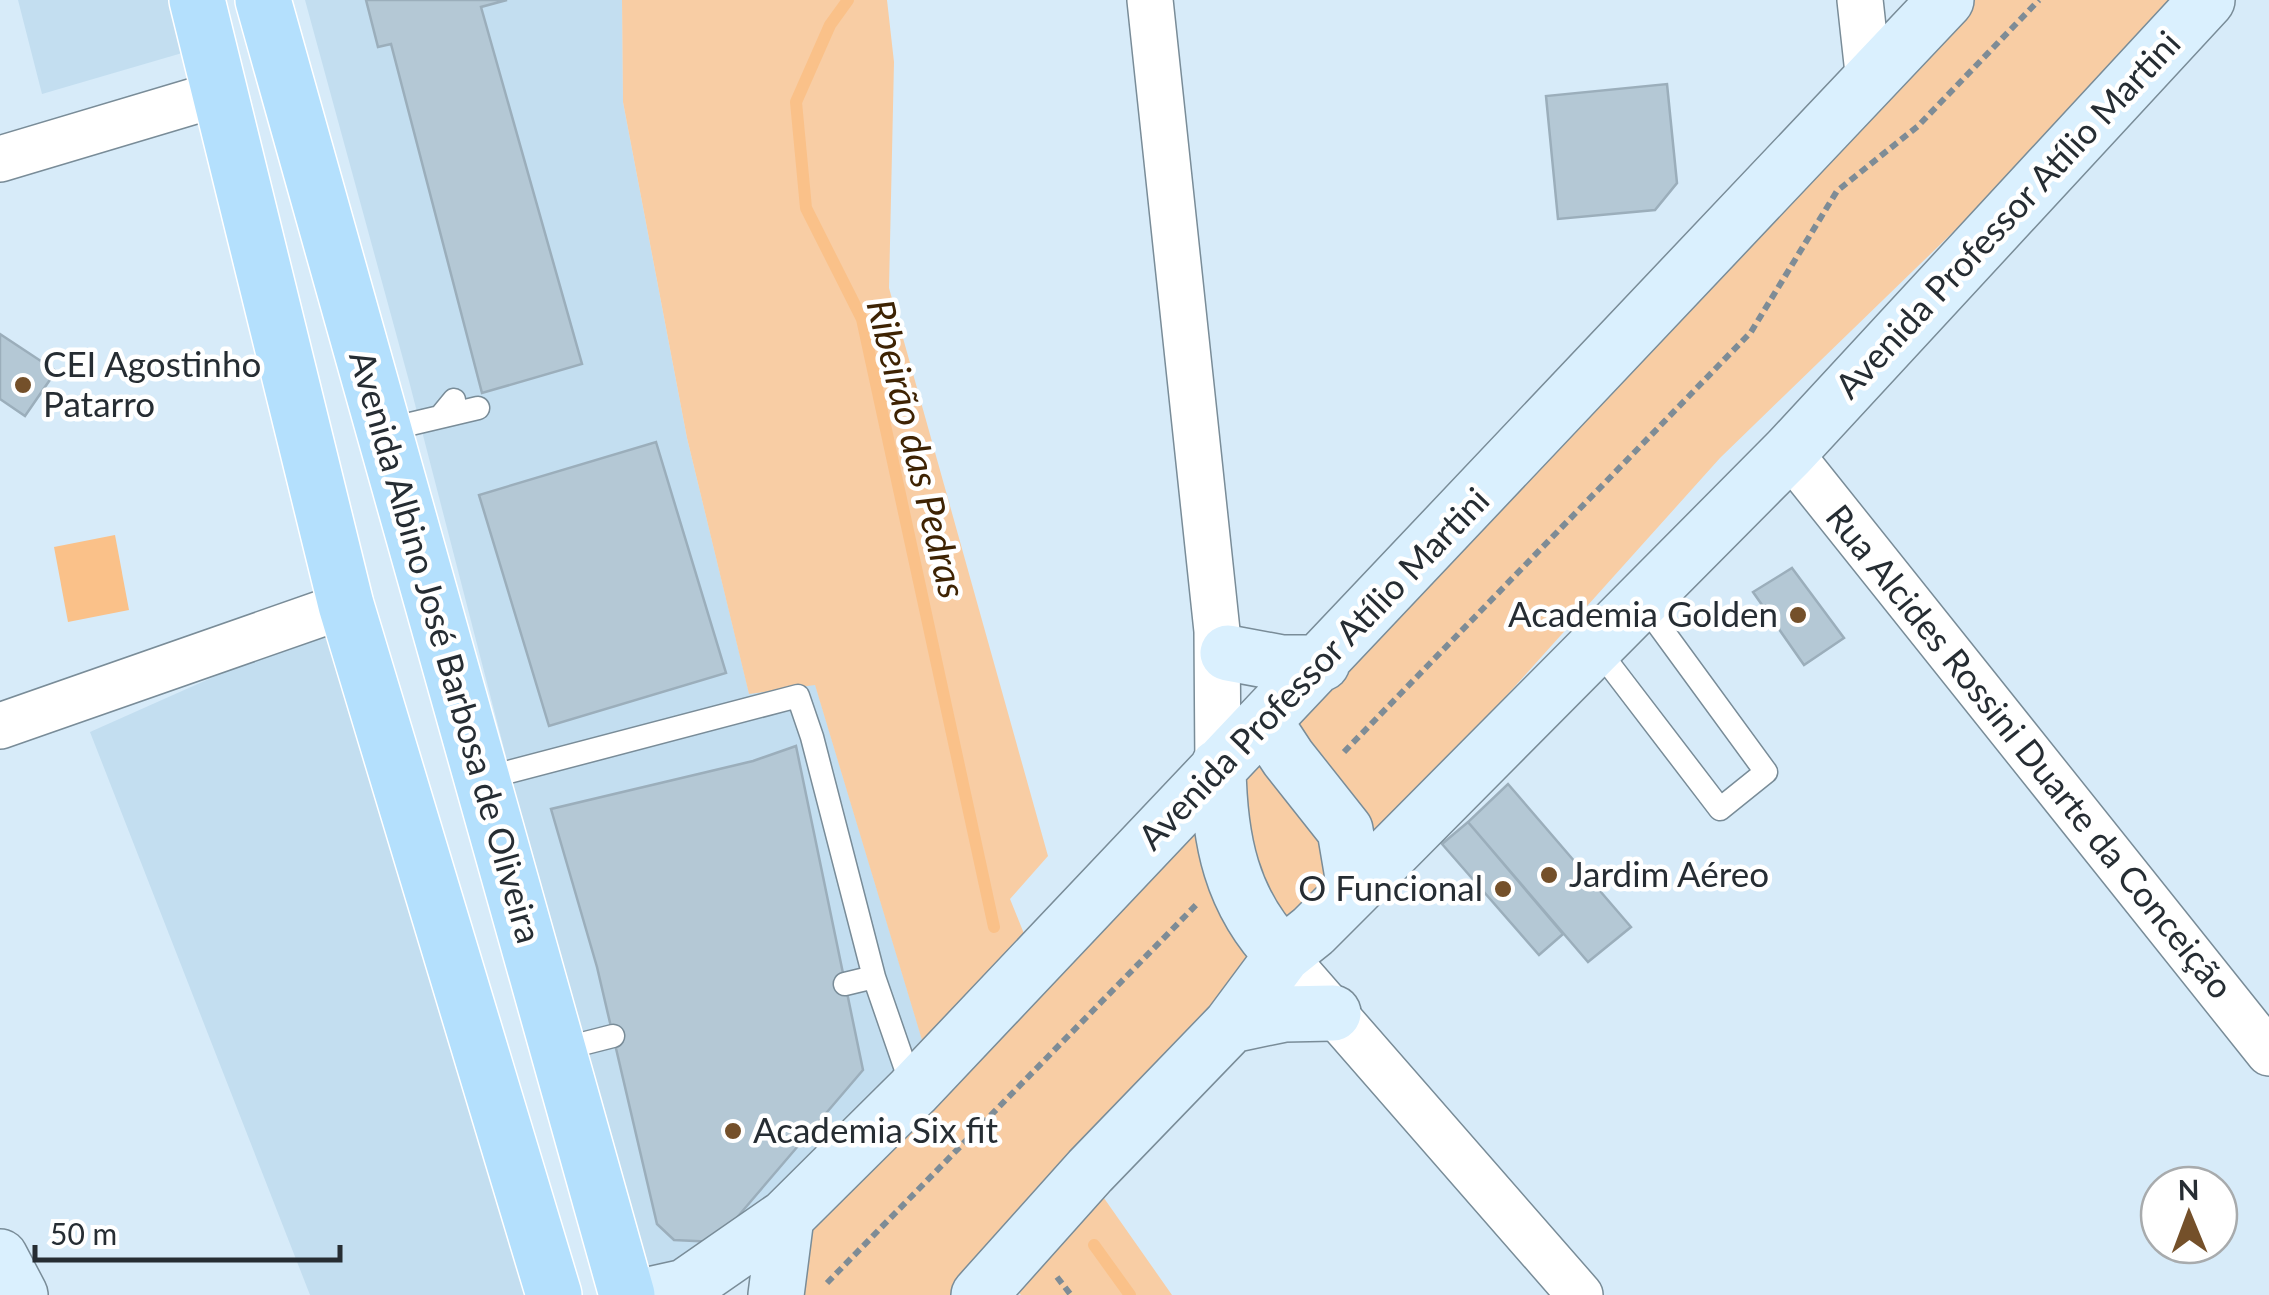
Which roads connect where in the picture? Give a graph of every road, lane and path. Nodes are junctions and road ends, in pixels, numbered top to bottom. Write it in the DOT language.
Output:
graph roads {
  1 [pos="198,0"];
  2 [pos="263,0"];
  3 [pos="1150,0"];
  4 [pos="1860,0"];
  5 [pos="1946,0"];
  6 [pos="2038,0"];
  7 [pos="2207,0"];
  8 [pos="1869,82"];
  9 [pos="221,93"];
  10 [pos="0,159"];
  11 [pos="478,408"];
  12 [pos="385,430"];
  13 [pos="1789,452"];
  14 [pos="1641,601"];
  15 [pos="346,605"];
  16 [pos="1223,642"];
  17 [pos="1596,647"];
  18 [pos="1322,663"];
  19 [pos="1264,722"];
  20 [pos="0,726"];
  21 [pos="1218,767"];
  22 [pos="482,779"];
  23 [pos="1311,786"];
  24 [pos="1230,869"];
  25 [pos="1356,889"];
  26 [pos="1283,954"];
  27 [pos="874,977"];
  28 [pos="845,984"];
  29 [pos="1333,1013"];
  30 [pos="1231,1025"];
  31 [pos="614,1036"];
  32 [pos="558,1050"];
  33 [pos="2269,1053"];
  34 [pos="913,1091"];
  35 [pos="786,1217"];
  36 [pos="0,1257"];
  37 [pos="675,1292"];
  38 [pos="20,1295"];
  39 [pos="554,1295"];
  40 [pos="627,1295"];
  41 [pos="776,1295"];
  42 [pos="815,1295"];
  43 [pos="979,1295"];
  44 [pos="1580,1295"];
  1 -- 9 [label="main road"];
  2 -- 12 [label="main road, Avenida Albino José Barbosa de Oliveira"];
  3 -- 16 [label="street"];
  4 -- 8 [label="street"];
  5 -- 8 [label="main road, Avenida Professor Atílio Martini"];
  6 -- 23 [label="path"];
  7 -- 13 [label="main road, Avenida Professor Atílio Martini"];
  8 -- 18 [label="main road, Avenida Professor Atílio Martini"];
  9 -- 10 [label="street"];
  9 -- 15 [label="main road"];
  11 -- 12 [label="lane"];
  12 -- 22 [label="main road, Avenida Albino José Barbosa de Oliveira"];
  13 -- 14 [label="main road, Avenida Professor Atílio Martini"];
  13 -- 33 [label="street, Rua Alcides Rossini Duarte da Conceição"];
  14 -- 17 [label="main road, Avenida Professor Atílio Martini"];
  14 -- 17 [label="lane"];
  15 -- 20 [label="street"];
  15 -- 39 [label="main road"];
  16 -- 18 [label="main road"];
  16 -- 19 [label="street"];
  16 -- 21 [label="street"];
  17 -- 25 [label="main road, Avenida Professor Atílio Martini"];
  18 -- 19 [label="main road, Avenida Professor Atílio Martini"];
  19 -- 21 [label="main road, Avenida Professor Atílio Martini"];
  19 -- 23 [label="main road"];
  21 -- 24 [label="main road"];
  21 -- 34 [label="main road, Avenida Professor Atílio Martini"];
  22 -- 27 [label="lane"];
  22 -- 32 [label="main road, Avenida Albino José Barbosa de Oliveira"];
  23 -- 25 [label="main road"];
  24 -- 26 [label="main road"];
  24 -- 42 [label="path"];
  25 -- 26 [label="main road, Avenida Professor Atílio Martini"];
  26 -- 29 [label="street"];
  26 -- 30 [label="main road, Avenida Professor Atílio Martini"];
  27 -- 28 [label="lane"];
  27 -- 34 [label="lane"];
  29 -- 30 [label="main road"];
  29 -- 44 [label="street"];
  30 -- 43 [label="main road, Avenida Professor Atílio Martini"];
  31 -- 32 [label="lane"];
  32 -- 40 [label="main road, Avenida Albino José Barbosa de Oliveira"];
  34 -- 35 [label="main road, Avenida Professor Atílio Martini"];
  35 -- 37 [label="main road, Avenida Professor Atílio Martini"];
  35 -- 41 [label="main road"];
  36 -- 38 [label="main road"];
}
